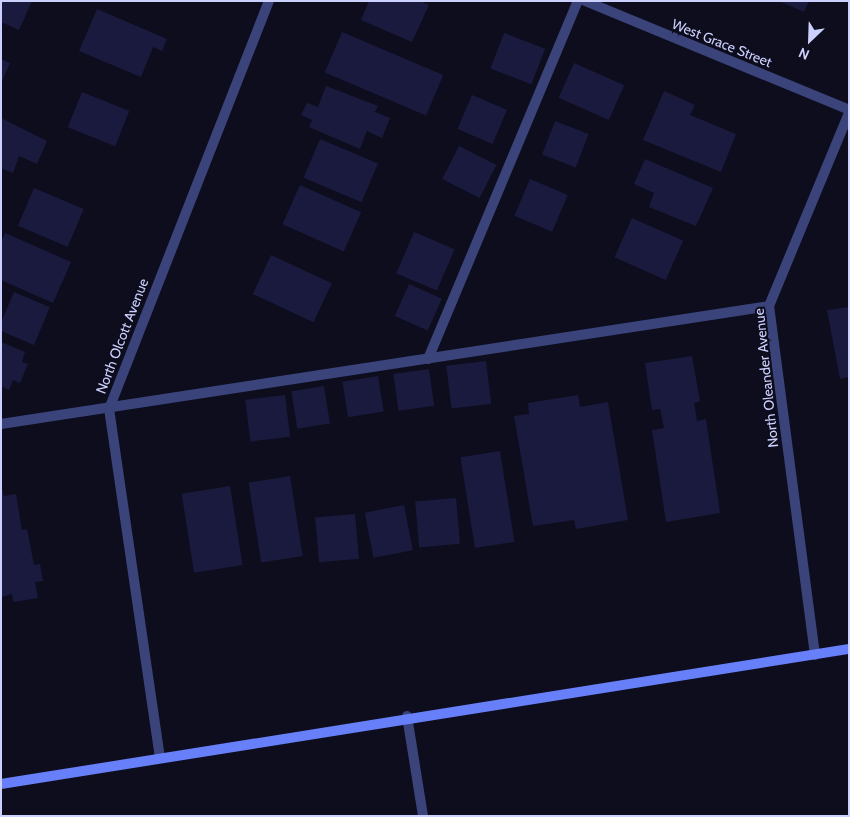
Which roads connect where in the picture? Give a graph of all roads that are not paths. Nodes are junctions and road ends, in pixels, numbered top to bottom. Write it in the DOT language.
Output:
graph roads {
  1 [pos="269,1"];
  2 [pos="578,1"];
  3 [pos="585,1"];
  4 [pos="849,111"];
  5 [pos="770,306"];
  6 [pos="428,359"];
  7 [pos="109,409"];
  8 [pos="1,424"];
  9 [pos="849,649"];
  10 [pos="815,654"];
  11 [pos="406,716"];
  12 [pos="160,758"];
  13 [pos="1,784"];
  14 [pos="423,816"];
  1 -- 7 [label="street, North Olcott Avenue"];
  2 -- 6 [label="street"];
  3 -- 4 [label="street, West Grace Street"];
  4 -- 5 [label="street, North Oleander Avenue"];
  5 -- 6 [label="street"];
  5 -- 10 [label="street, North Oleander Avenue"];
  6 -- 7 [label="street"];
  7 -- 8 [label="street"];
  7 -- 12 [label="street, North Olcott Avenue"];
  9 -- 10 [label="main road"];
  10 -- 11 [label="main road"];
  11 -- 12 [label="main road"];
  11 -- 14 [label="street"];
  12 -- 13 [label="main road"];
}
